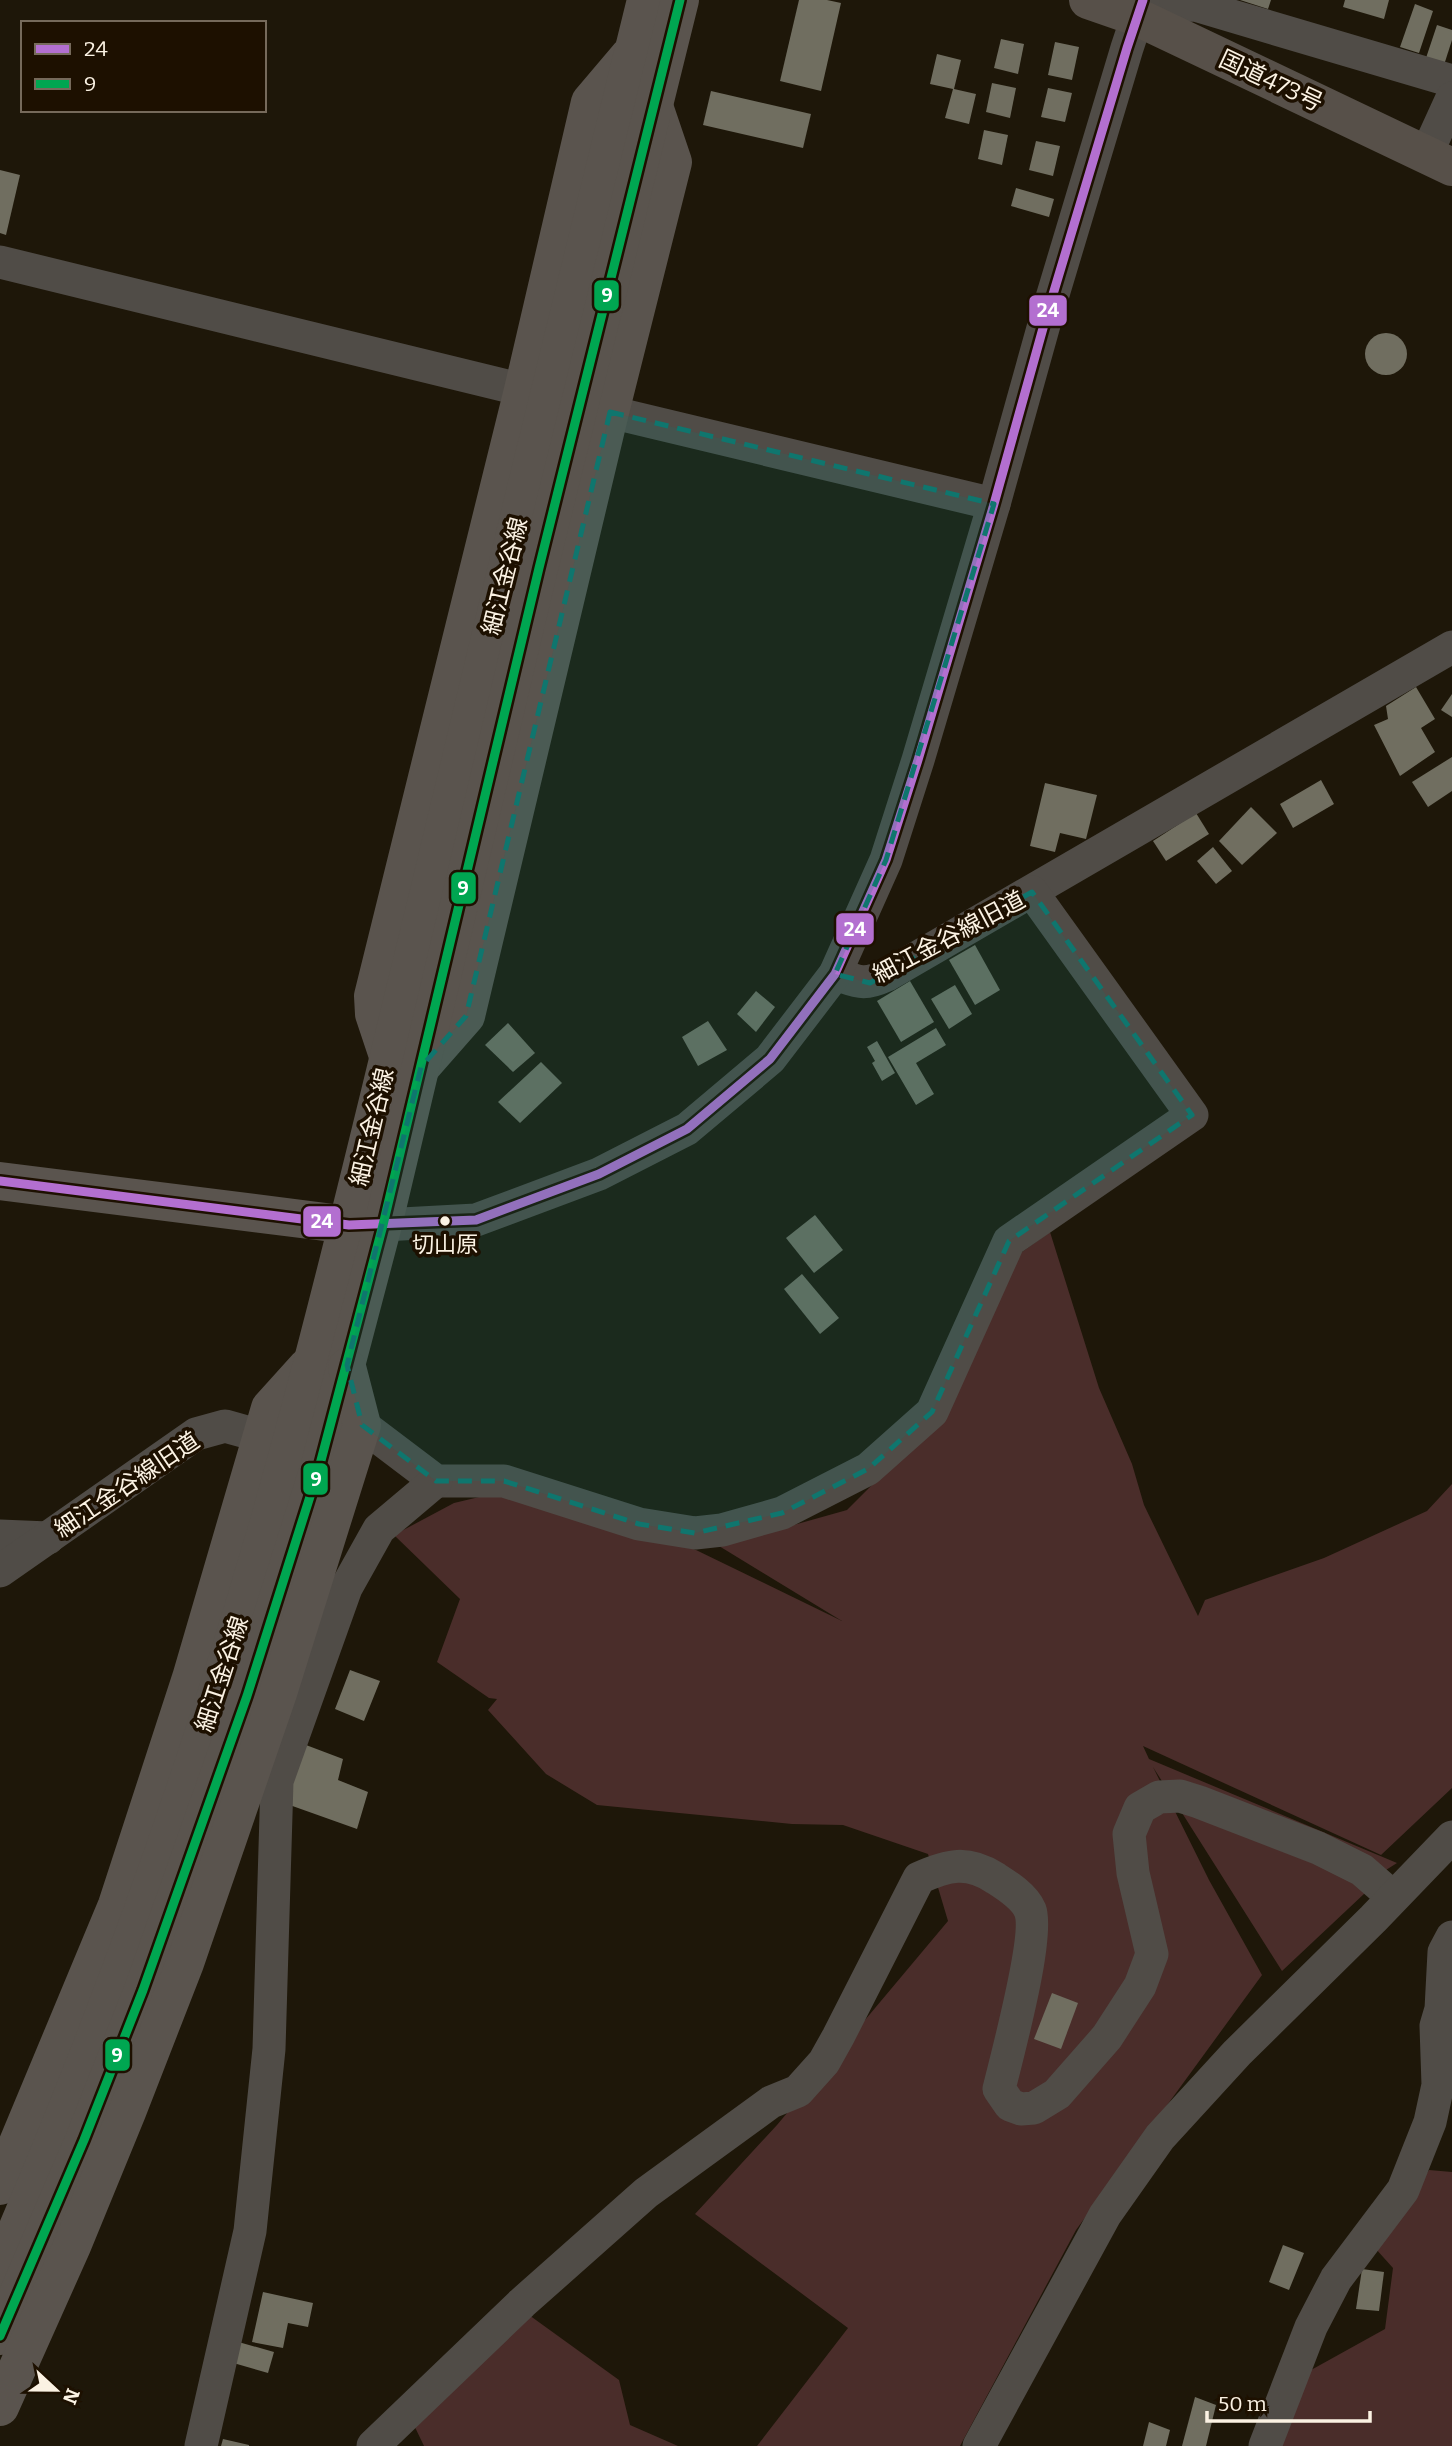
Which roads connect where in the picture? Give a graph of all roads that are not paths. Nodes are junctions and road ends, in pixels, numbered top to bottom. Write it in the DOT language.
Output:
graph roads {
  1 [pos="646,0"];
  2 [pos="680,0"];
  3 [pos="1088,0"];
  4 [pos="1152,8"];
  5 [pos="633,51"];
  6 [pos="1452,81"];
  7 [pos="1452,98"];
  8 [pos="654,106"];
  9 [pos="1439,161"];
  10 [pos="0,262"];
  11 [pos="523,390"];
  12 [pos="610,412"];
  13 [pos="994,504"];
  14 [pos="1452,646"];
  15 [pos="1032,892"];
  16 [pos="835,974"];
  17 [pos="405,1062"];
  18 [pos="0,1181"];
  19 [pos="366,1225"];
  20 [pos="329,1363"];
  21 [pos="362,1425"];
  22 [pos="261,1436"];
  23 [pos="436,1481"];
  24 [pos="0,1536"];
  25 [pos="48,1538"];
  26 [pos="0,1571"];
  27 [pos="1452,1837"];
  28 [pos="1393,1897"];
  29 [pos="1452,1937"];
  30 [pos="0,2186"];
  31 [pos="0,2269"];
  32 [pos="0,2336"];
  33 [pos="0,2407"];
  34 [pos="201,2446"];
  35 [pos="373,2446"];
  36 [pos="979,2446"];
  37 [pos="1265,2446"];
  1 -- 5 [label="main road, 細江金谷線"];
  2 -- 8 [label="main road, 細江金谷線"];
  3 -- 4 [label="highway, 国道473号"];
  4 -- 6 [label="street"];
  4 -- 9 [label="highway, 国道473号"];
  4 -- 13 [label="street"];
  5 -- 11 [label="main road"];
  5 -- 17 [label="main road, 細江金谷線"];
  7 -- 9 [label="street"];
  8 -- 12 [label="main road"];
  8 -- 17 [label="main road, 細江金谷線"];
  10 -- 11 [label="street"];
  11 -- 17 [label="main road"];
  12 -- 13 [label="street"];
  12 -- 17 [label="main road"];
  13 -- 16 [label="street"];
  14 -- 15 [label="street, 細江金谷線旧道"];
  15 -- 16 [label="street, 細江金谷線旧道"];
  15 -- 23 [label="street"];
  16 -- 19 [label="street, 細江金谷線旧道"];
  17 -- 19 [label="main road, 細江金谷線"];
  18 -- 19 [label="main road"];
  19 -- 20 [label="main road, 細江金谷線"];
  20 -- 21 [label="main road"];
  20 -- 22 [label="main road"];
  20 -- 31 [label="main road, 細江金谷線"];
  20 -- 32 [label="main road, 細江金谷線"];
  21 -- 23 [label="street"];
  21 -- 33 [label="main road"];
  22 -- 25 [label="street, 細江金谷線旧道"];
  22 -- 30 [label="main road"];
  23 -- 34 [label="street"];
  24 -- 25 [label="street"];
  25 -- 26 [label="street, 細江金谷線旧道"];
  27 -- 28 [label="street"];
  28 -- 35 [label="street"];
  28 -- 36 [label="street"];
  29 -- 37 [label="street"];
}
